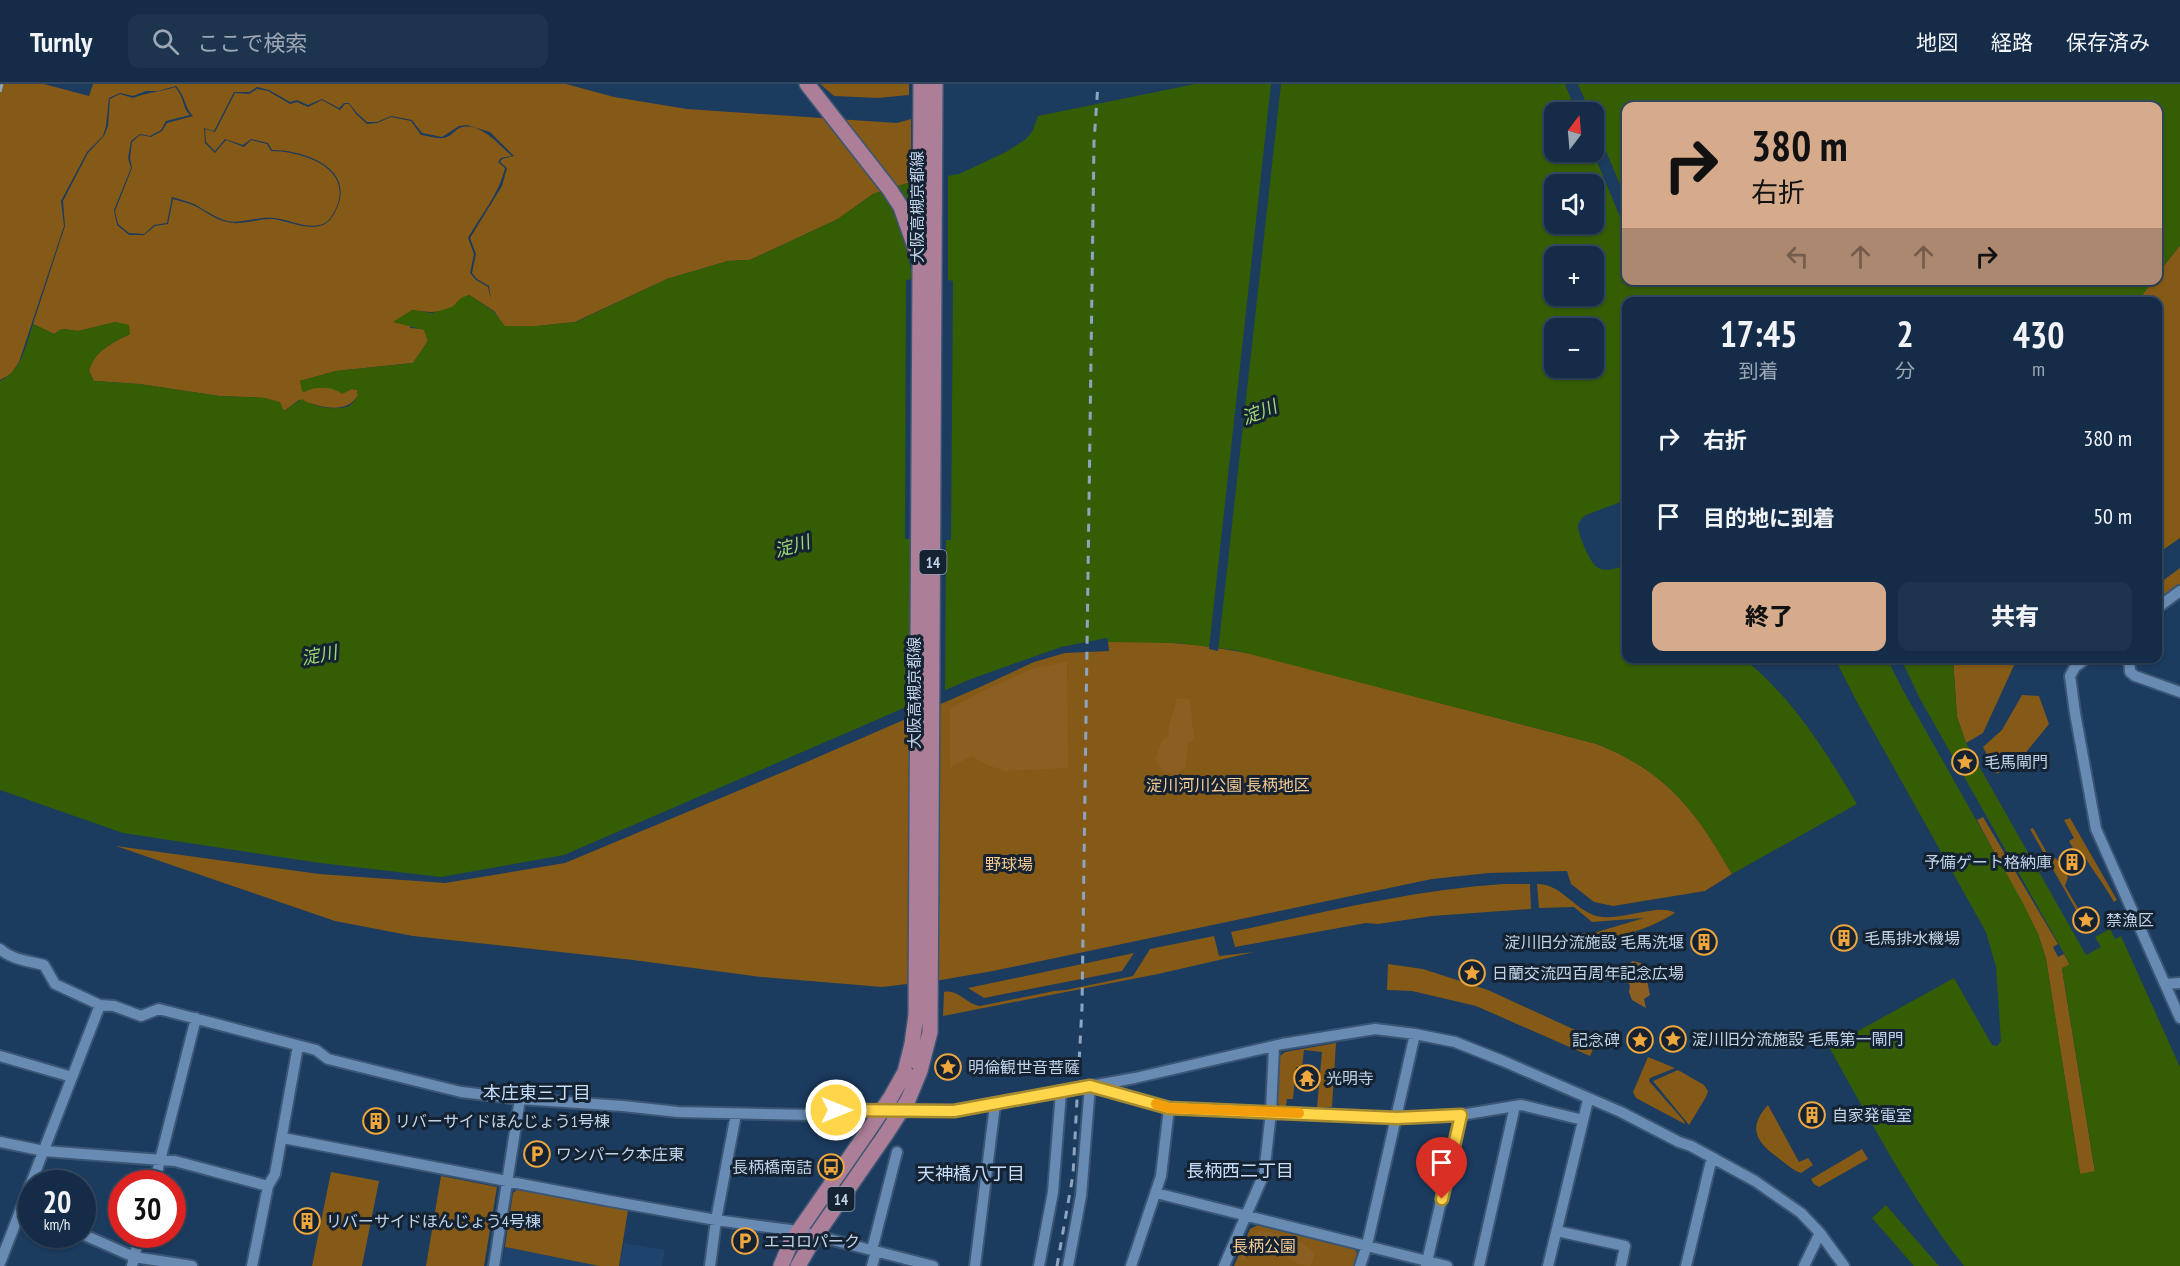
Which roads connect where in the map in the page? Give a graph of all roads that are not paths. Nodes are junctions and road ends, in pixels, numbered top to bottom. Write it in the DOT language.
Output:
graph roads {
  1 [pos="807,84"];
  2 [pos="921,84"];
  3 [pos="935,84"];
  4 [pos="920,264"];
  5 [pos="2180,591"];
  6 [pos="2162,604"];
  7 [pos="2080,663"];
  8 [pos="2129,663"];
  9 [pos="2180,692"];
  10 [pos="0,949"];
  11 [pos="2180,983"];
  12 [pos="2164,984"];
  13 [pos="100,1005"];
  14 [pos="196,1018"];
  15 [pos="2180,1018"];
  16 [pos="1415,1034"];
  17 [pos="921,1040"];
  18 [pos="298,1046"];
  19 [pos="1274,1046"];
  20 [pos="0,1056"];
  21 [pos="912,1071"];
  22 [pos="72,1077"];
  23 [pos="1090,1086"];
  24 [pos="1061,1092"];
  25 [pos="520,1099"];
  26 [pos="1588,1100"];
  27 [pos="995,1105"];
  28 [pos="1515,1106"];
  29 [pos="1169,1108"];
  30 [pos="1271,1112"];
  31 [pos="736,1114"];
  32 [pos="1461,1115"];
  33 [pos="1397,1118"];
  34 [pos="1583,1120"];
  35 [pos="282,1138"];
  36 [pos="0,1142"];
  37 [pos="45,1151"];
  38 [pos="897,1152"];
  39 [pos="1712,1157"];
  40 [pos="160,1161"];
  41 [pos="39,1170"];
  42 [pos="158,1170"];
  43 [pos="507,1182"];
  44 [pos="268,1186"];
  45 [pos="1156,1193"];
  46 [pos="1246,1214"];
  47 [pos="716,1220"];
  48 [pos="18,1228"];
  49 [pos="798,1231"];
  50 [pos="1557,1231"];
  51 [pos="1820,1233"];
  52 [pos="816,1235"];
  53 [pos="96,1241"];
  54 [pos="1367,1245"];
  55 [pos="874,1251"];
  56 [pos="133,1261"];
  57 [pos="0,1263"];
  58 [pos="1427,1264"];
  59 [pos="192,1266"];
  60 [pos="252,1266"];
  61 [pos="494,1266"];
  62 [pos="710,1266"];
  63 [pos="781,1266"];
  64 [pos="798,1266"];
  65 [pos="872,1266"];
  66 [pos="933,1266"];
  67 [pos="975,1266"];
  68 [pos="1039,1266"];
  69 [pos="1068,1266"];
  70 [pos="1131,1266"];
  71 [pos="1224,1266"];
  72 [pos="1360,1266"];
  73 [pos="1447,1266"];
  74 [pos="1479,1266"];
  75 [pos="1548,1266"];
  76 [pos="1620,1266"];
  77 [pos="1686,1266"];
  78 [pos="1804,1266"];
  79 [pos="1844,1266"];
  1 -- 4 [label="main road, 大阪高槻京都線 / 14"];
  2 -- 4 [label="main road, 大阪高槻京都線 / 14"];
  3 -- 17 [label="main road, 大阪高槻京都線 / 14"];
  4 -- 17 [label="main road, 大阪高槻京都線 / 14"];
  5 -- 6 [label="street"];
  7 -- 12 [label="street"];
  8 -- 9 [label="street"];
  10 -- 13 [label="street"];
  11 -- 12 [label="street"];
  12 -- 15 [label="street"];
  13 -- 14 [label="street"];
  13 -- 22 [label="street"];
  14 -- 18 [label="street"];
  14 -- 40 [label="street"];
  16 -- 19 [label="street"];
  16 -- 26 [label="street"];
  16 -- 33 [label="street"];
  17 -- 21 [label="main road, 大阪高槻京都線 / 14"];
  18 -- 25 [label="street"];
  18 -- 35 [label="street"];
  19 -- 23 [label="street"];
  19 -- 30 [label="street"];
  20 -- 22 [label="street"];
  21 -- 49 [label="main road, 大阪高槻京都線 / 14, bridge"];
  21 -- 52 [label="main road, 大阪高槻京都線 / 14, bridge"];
  22 -- 37 [label="street"];
  23 -- 24 [label="street"];
  23 -- 29 [label="street"];
  23 -- 69 [label="street"];
  24 -- 27 [label="street"];
  24 -- 68 [label="street"];
  25 -- 31 [label="street"];
  25 -- 43 [label="street"];
  26 -- 34 [label="street"];
  26 -- 39 [label="street"];
  27 -- 31 [label="street"];
  27 -- 67 [label="street"];
  28 -- 32 [label="street"];
  28 -- 34 [label="street"];
  28 -- 74 [label="street"];
  29 -- 30 [label="street"];
  29 -- 45 [label="street"];
  30 -- 33 [label="street"];
  30 -- 46 [label="street"];
  31 -- 47 [label="street"];
  32 -- 33 [label="street"];
  32 -- 58 [label="street"];
  33 -- 54 [label="street"];
  34 -- 50 [label="street"];
  35 -- 43 [label="street"];
  35 -- 44 [label="street"];
  36 -- 37 [label="street"];
  37 -- 40 [label="street"];
  37 -- 41 [label="street"];
  38 -- 55 [label="street"];
  39 -- 51 [label="street"];
  39 -- 77 [label="street"];
  40 -- 42 [label="street"];
  40 -- 44 [label="street"];
  43 -- 47 [label="street"];
  43 -- 61 [label="street"];
  44 -- 60 [label="street"];
  45 -- 46 [label="street"];
  45 -- 70 [label="street"];
  46 -- 54 [label="street"];
  46 -- 71 [label="street"];
  47 -- 49 [label="street"];
  47 -- 62 [label="street"];
  48 -- 57 [label="street"];
  49 -- 52 [label="street"];
  49 -- 63 [label="main road, 大阪高槻京都線 / 14"];
  50 -- 75 [label="street"];
  50 -- 76 [label="street"];
  51 -- 78 [label="street"];
  51 -- 79 [label="street"];
  52 -- 55 [label="street"];
  52 -- 64 [label="main road, 大阪高槻京都線 / 14"];
  53 -- 56 [label="street"];
  54 -- 58 [label="street"];
  54 -- 72 [label="street"];
  55 -- 65 [label="street"];
  55 -- 66 [label="street"];
  56 -- 59 [label="street"];
  58 -- 73 [label="street"];
}
